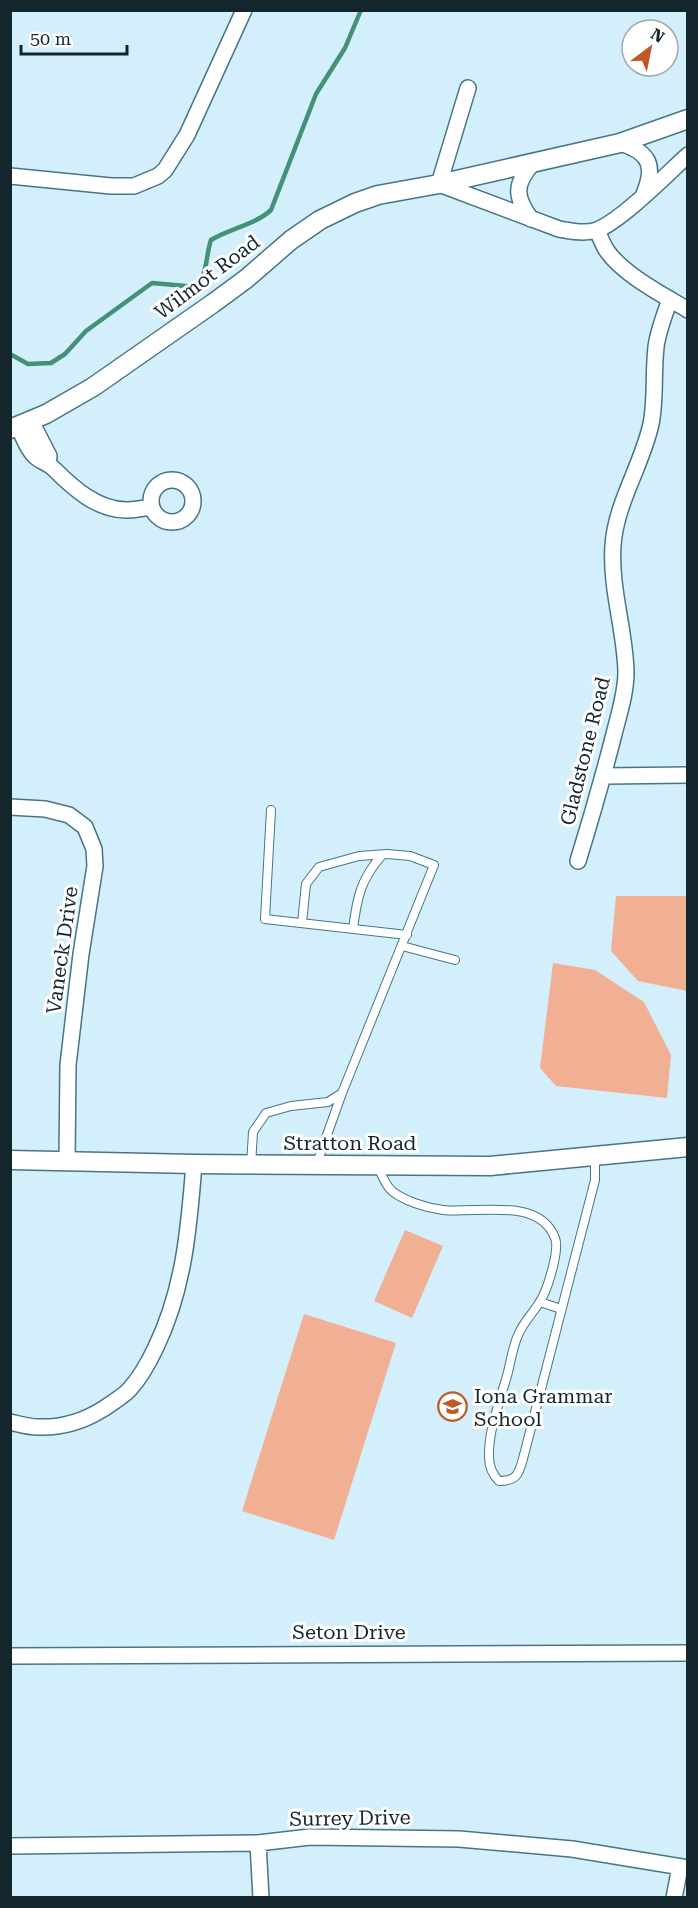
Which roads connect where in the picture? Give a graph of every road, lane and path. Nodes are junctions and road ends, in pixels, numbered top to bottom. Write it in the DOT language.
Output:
graph roads {
  1 [pos="244,10"];
  2 [pos="468,88"];
  3 [pos="687,119"];
  4 [pos="620,143"];
  5 [pos="687,155"];
  6 [pos="532,164"];
  7 [pos="10,176"];
  8 [pos="439,184"];
  9 [pos="644,194"];
  10 [pos="532,220"];
  11 [pos="597,230"];
  12 [pos="669,299"];
  13 [pos="687,310"];
  14 [pos="20,426"];
  15 [pos="152,507"];
  16 [pos="687,775"];
  17 [pos="605,776"];
  18 [pos="10,807"];
  19 [pos="271,810"];
  20 [pos="382,855"];
  21 [pos="578,861"];
  22 [pos="302,923"];
  23 [pos="353,929"];
  24 [pos="407,935"];
  25 [pos="402,946"];
  26 [pos="455,960"];
  27 [pos="342,1093"];
  28 [pos="687,1147"];
  29 [pos="595,1156"];
  30 [pos="10,1160"];
  31 [pos="68,1161"];
  32 [pos="194,1164"];
  33 [pos="250,1165"];
  34 [pos="316,1165"];
  35 [pos="377,1166"];
  36 [pos="540,1302"];
  37 [pos="561,1309"];
  38 [pos="10,1422"];
  39 [pos="687,1653"];
  40 [pos="10,1656"];
  41 [pos="258,1842"];
  42 [pos="10,1846"];
  43 [pos="684,1867"];
  44 [pos="261,1898"];
  45 [pos="674,1898"];
  1 -- 7 [label="street"];
  2 -- 8 [label="street"];
  3 -- 4 [label="street, Wilmot Road"];
  4 -- 6 [label="street, Wilmot Road"];
  4 -- 9 [label="street"];
  5 -- 9 [label="street"];
  6 -- 8 [label="street, Wilmot Road"];
  6 -- 10 [label="street"];
  8 -- 10 [label="street"];
  8 -- 14 [label="street, Wilmot Road"];
  9 -- 11 [label="street"];
  10 -- 11 [label="street"];
  11 -- 12 [label="street"];
  12 -- 13 [label="street"];
  12 -- 17 [label="street, Gladstone Road"];
  14 -- 15 [label="street"];
  16 -- 17 [label="street"];
  17 -- 21 [label="street, Gladstone Road"];
  18 -- 31 [label="street, Vaneck Drive"];
  19 -- 22 [label="lane"];
  20 -- 22 [label="lane"];
  20 -- 23 [label="lane"];
  20 -- 24 [label="lane"];
  22 -- 23 [label="lane"];
  23 -- 24 [label="lane"];
  24 -- 25 [label="lane"];
  25 -- 26 [label="lane"];
  25 -- 27 [label="lane"];
  27 -- 33 [label="lane"];
  27 -- 34 [label="lane"];
  28 -- 29 [label="street, Stratton Road"];
  29 -- 35 [label="street, Stratton Road"];
  29 -- 37 [label="lane"];
  30 -- 31 [label="street, Stratton Road"];
  31 -- 32 [label="street, Stratton Road"];
  32 -- 33 [label="street, Stratton Road"];
  32 -- 38 [label="street"];
  33 -- 34 [label="street, Stratton Road"];
  34 -- 35 [label="street, Stratton Road"];
  35 -- 36 [label="lane"];
  36 -- 37 [label="lane"];
  36 -- 37 [label="lane"];
  39 -- 40 [label="street, Seton Drive"];
  41 -- 42 [label="street, Surrey Drive"];
  41 -- 43 [label="street, Surrey Drive"];
  41 -- 44 [label="street"];
  43 -- 45 [label="street"];
}
